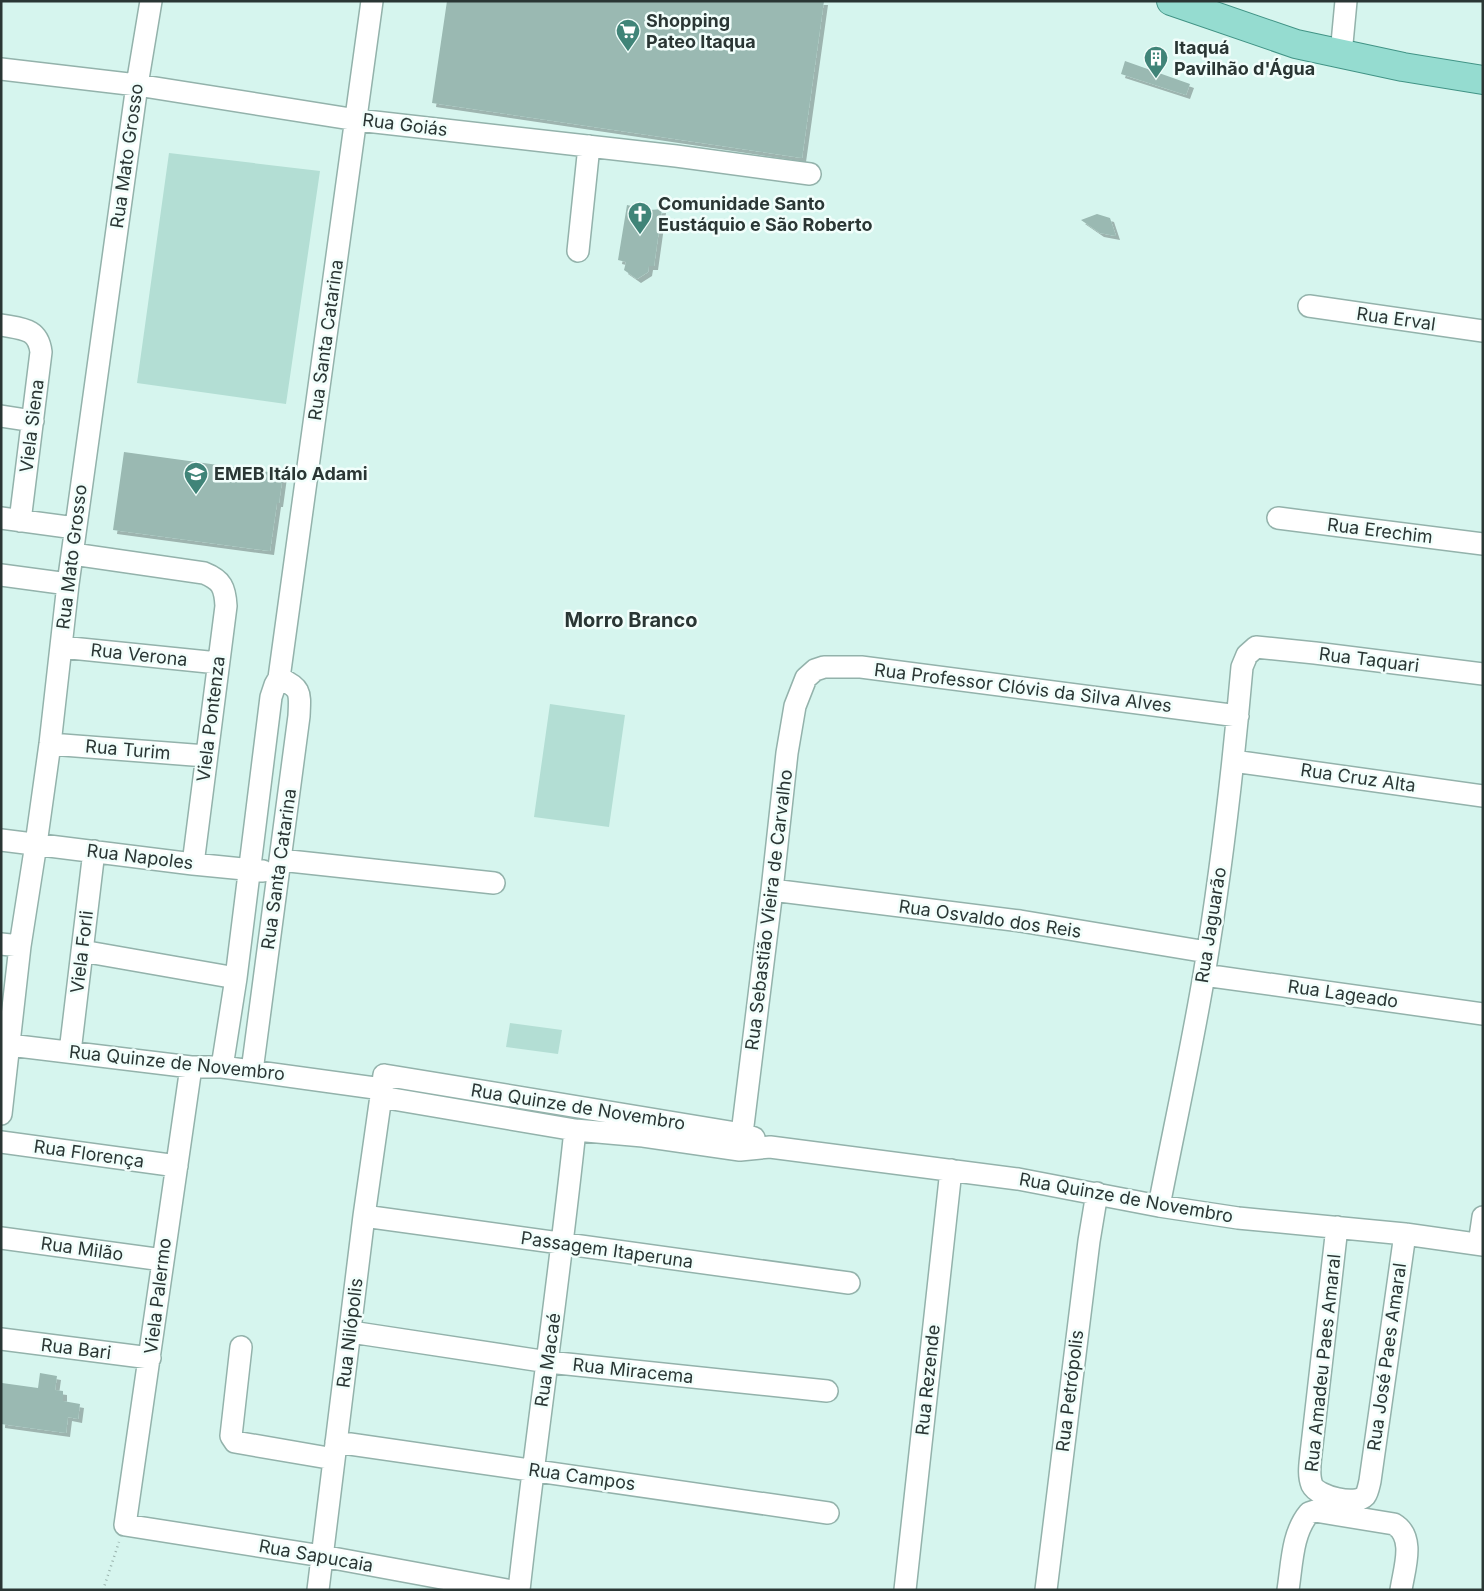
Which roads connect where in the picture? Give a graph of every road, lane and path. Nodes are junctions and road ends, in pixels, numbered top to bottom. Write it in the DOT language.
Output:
graph roads {
  1 [pos="151,1"];
  2 [pos="372,1"];
  3 [pos="1172,1"];
  4 [pos="1346,1"];
  5 [pos="1341,54"];
  6 [pos="1,69"];
  7 [pos="1483,80"];
  8 [pos="137,85"];
  9 [pos="357,120"];
  10 [pos="589,146"];
  11 [pos="810,174"];
  12 [pos="578,251"];
  13 [pos="1310,306"];
  14 [pos="1,325"];
  15 [pos="1483,331"];
  16 [pos="1,416"];
  17 [pos="33,421"];
  18 [pos="1278,518"];
  19 [pos="11,519"];
  20 [pos="75,528"];
  21 [pos="1483,544"];
  22 [pos="73,554"];
  23 [pos="1,575"];
  24 [pos="68,584"];
  25 [pos="61,647"];
  26 [pos="1256,647"];
  27 [pos="218,663"];
  28 [pos="810,673"];
  29 [pos="1483,674"];
  30 [pos="279,678"];
  31 [pos="1238,716"];
  32 [pos="50,744"];
  33 [pos="206,756"];
  34 [pos="1233,761"];
  35 [pos="1483,796"];
  36 [pos="1,840"];
  37 [pos="36,844"];
  38 [pos="94,851"];
  39 [pos="193,864"];
  40 [pos="279,866"];
  41 [pos="250,870"];
  42 [pos="494,884"];
  43 [pos="772,890"];
  44 [pos="11,945"];
  45 [pos="82,951"];
  46 [pos="1207,952"];
  47 [pos="1204,976"];
  48 [pos="236,978"];
  49 [pos="1483,1014"];
  50 [pos="5,1044"];
  51 [pos="70,1052"];
  52 [pos="191,1067"];
  53 [pos="222,1067"];
  54 [pos="252,1071"];
  55 [pos="382,1087"];
  56 [pos="554,1103"];
  57 [pos="1,1114"];
  58 [pos="551,1125"];
  59 [pos="575,1130"];
  60 [pos="1,1142"];
  61 [pos="741,1142"];
  62 [pos="176,1166"];
  63 [pos="951,1170"];
  64 [pos="1097,1193"];
  65 [pos="1159,1206"];
  66 [pos="364,1216"];
  67 [pos="1483,1218"];
  68 [pos="1338,1227"];
  69 [pos="1405,1234"];
  70 [pos="1,1238"];
  71 [pos="563,1244"];
  72 [pos="1481,1244"];
  73 [pos="163,1260"];
  74 [pos="849,1283"];
  75 [pos="350,1332"];
  76 [pos="1,1339"];
  77 [pos="241,1347"];
  78 [pos="150,1358"];
  79 [pos="548,1362"];
  80 [pos="827,1391"];
  81 [pos="335,1450"];
  82 [pos="532,1470"];
  83 [pos="1370,1481"];
  84 [pos="828,1513"];
  85 [pos="125,1525"];
  86 [pos="322,1556"];
  87 [pos="103,1590"];
  88 [pos="318,1590"];
  89 [pos="507,1590"];
  90 [pos="519,1590"];
  91 [pos="905,1590"];
  92 [pos="1046,1590"];
  93 [pos="1288,1590"];
  94 [pos="1401,1590"];
  1 -- 8 [label="street, Rua Mato Grosso"];
  2 -- 9 [label="street, Rua Santa Catarina"];
  3 -- 5 [label="main road"];
  4 -- 5 [label="street"];
  5 -- 7 [label="main road"];
  6 -- 8 [label="street, Rua Goiás"];
  8 -- 9 [label="street, Rua Goiás"];
  8 -- 20 [label="street, Rua Mato Grosso"];
  9 -- 10 [label="street, Rua Goiás"];
  9 -- 30 [label="street, Rua Santa Catarina"];
  10 -- 11 [label="street, Rua Goiás"];
  10 -- 12 [label="street"];
  13 -- 15 [label="street, Rua Erval"];
  14 -- 17 [label="street, Viela Siena"];
  16 -- 17 [label="street"];
  17 -- 19 [label="street, Viela Siena"];
  18 -- 21 [label="street, Rua Erechim"];
  19 -- 20 [label="street"];
  20 -- 22 [label="street, Rua Mato Grosso"];
  22 -- 24 [label="street, Rua Mato Grosso"];
  22 -- 27 [label="street, Viela Pontenza"];
  23 -- 24 [label="street"];
  24 -- 25 [label="street, Rua Mato Grosso"];
  25 -- 27 [label="street, Rua Verona"];
  25 -- 32 [label="street, Rua Mato Grosso"];
  26 -- 29 [label="street, Rua Taquari"];
  26 -- 31 [label="street, Rua Jaguarão"];
  27 -- 33 [label="street, Viela Pontenza"];
  28 -- 31 [label="street, Rua Professor Clóvis da Silva Alves"];
  28 -- 43 [label="street, Rua Sebastião Vieira de Carvalho"];
  30 -- 40 [label="street, Rua Santa Catarina"];
  30 -- 41 [label="street, Rua Santa Catarina"];
  31 -- 34 [label="street, Rua Jaguarão"];
  32 -- 33 [label="street, Rua Turim"];
  32 -- 37 [label="street, Rua Mato Grosso"];
  33 -- 39 [label="street, Viela Pontenza"];
  34 -- 35 [label="street, Rua Cruz Alta"];
  34 -- 46 [label="street, Rua Jaguarão"];
  36 -- 37 [label="street, Rua Napoles"];
  37 -- 38 [label="street, Rua Napoles"];
  37 -- 44 [label="street, Rua Mato Grosso"];
  38 -- 39 [label="street, Rua Napoles"];
  38 -- 45 [label="street, Viela Forli"];
  39 -- 41 [label="street, Rua Napoles"];
  40 -- 41 [label="street, Rua Napoles"];
  40 -- 42 [label="street, Rua Napoles"];
  40 -- 54 [label="street, Rua Santa Catarina"];
  41 -- 48 [label="street, Rua Santa Catarina"];
  43 -- 46 [label="street, Rua Osvaldo dos Reis"];
  43 -- 61 [label="street, Rua Sebastião Vieira de Carvalho"];
  44 -- 50 [label="street, Rua Mato Grosso"];
  45 -- 48 [label="street"];
  45 -- 51 [label="street, Viela Forli"];
  46 -- 47 [label="street, Rua Jaguarão"];
  47 -- 49 [label="street, Rua Lageado"];
  47 -- 65 [label="street, Rua Jaguarão"];
  48 -- 53 [label="street, Rua Santa Catarina"];
  50 -- 51 [label="street, Rua Quinze de Novembro"];
  50 -- 57 [label="street, Rua Mato Grosso"];
  51 -- 52 [label="street, Rua Quinze de Novembro"];
  52 -- 53 [label="street, Rua Quinze de Novembro"];
  52 -- 62 [label="street, Viela Palermo"];
  53 -- 54 [label="street, Rua Quinze de Novembro"];
  54 -- 55 [label="street, Rua Quinze de Novembro"];
  55 -- 56 [label="street, Rua Quinze de Novembro"];
  55 -- 58 [label="street, Rua Quinze de Novembro"];
  55 -- 66 [label="street, Rua Nilópolis"];
  56 -- 58 [label="street"];
  56 -- 61 [label="street, Rua Quinze de Novembro"];
  58 -- 59 [label="street, Rua Quinze de Novembro"];
  59 -- 61 [label="street, Rua Quinze de Novembro"];
  59 -- 71 [label="street, Rua Macaé"];
  60 -- 62 [label="street, Rua Florença"];
  61 -- 63 [label="street, Rua Quinze de Novembro"];
  62 -- 73 [label="street, Viela Palermo"];
  63 -- 64 [label="street, Rua Quinze de Novembro"];
  63 -- 91 [label="street, Rua Rezende"];
  64 -- 65 [label="street, Rua Quinze de Novembro"];
  64 -- 92 [label="street, Rua Petrópolis"];
  65 -- 68 [label="street, Rua Quinze de Novembro"];
  66 -- 71 [label="street, Passagem Itaperuna"];
  66 -- 75 [label="street, Rua Nilópolis"];
  67 -- 72 [label="street"];
  68 -- 69 [label="street, Rua Quinze de Novembro"];
  68 -- 83 [label="street, Rua Amadeu Paes Amaral"];
  69 -- 72 [label="street, Rua Quinze de Novembro"];
  69 -- 83 [label="street, Rua José Paes Amaral"];
  70 -- 73 [label="street, Rua Milão"];
  71 -- 74 [label="street, Passagem Itaperuna"];
  71 -- 79 [label="street, Rua Macaé"];
  73 -- 78 [label="street, Viela Palermo"];
  75 -- 79 [label="street, Rua Miracema"];
  75 -- 81 [label="street, Rua Nilópolis"];
  76 -- 78 [label="street, Rua Bari"];
  77 -- 81 [label="street, Rua Campos"];
  78 -- 85 [label="street, Viela Palermo"];
  79 -- 80 [label="street, Rua Miracema"];
  79 -- 82 [label="street, Rua Macaé"];
  81 -- 82 [label="street, Rua Campos"];
  81 -- 86 [label="street, Rua Nilópolis"];
  82 -- 84 [label="street, Rua Campos"];
  82 -- 90 [label="street, Rua Macaé"];
  85 -- 86 [label="street, Rua Sapucaia"];
  85 -- 87 [label="path"];
  86 -- 88 [label="street, Rua Nilópolis"];
  86 -- 89 [label="street, Rua Sapucaia"];
  93 -- 94 [label="street"];
}
